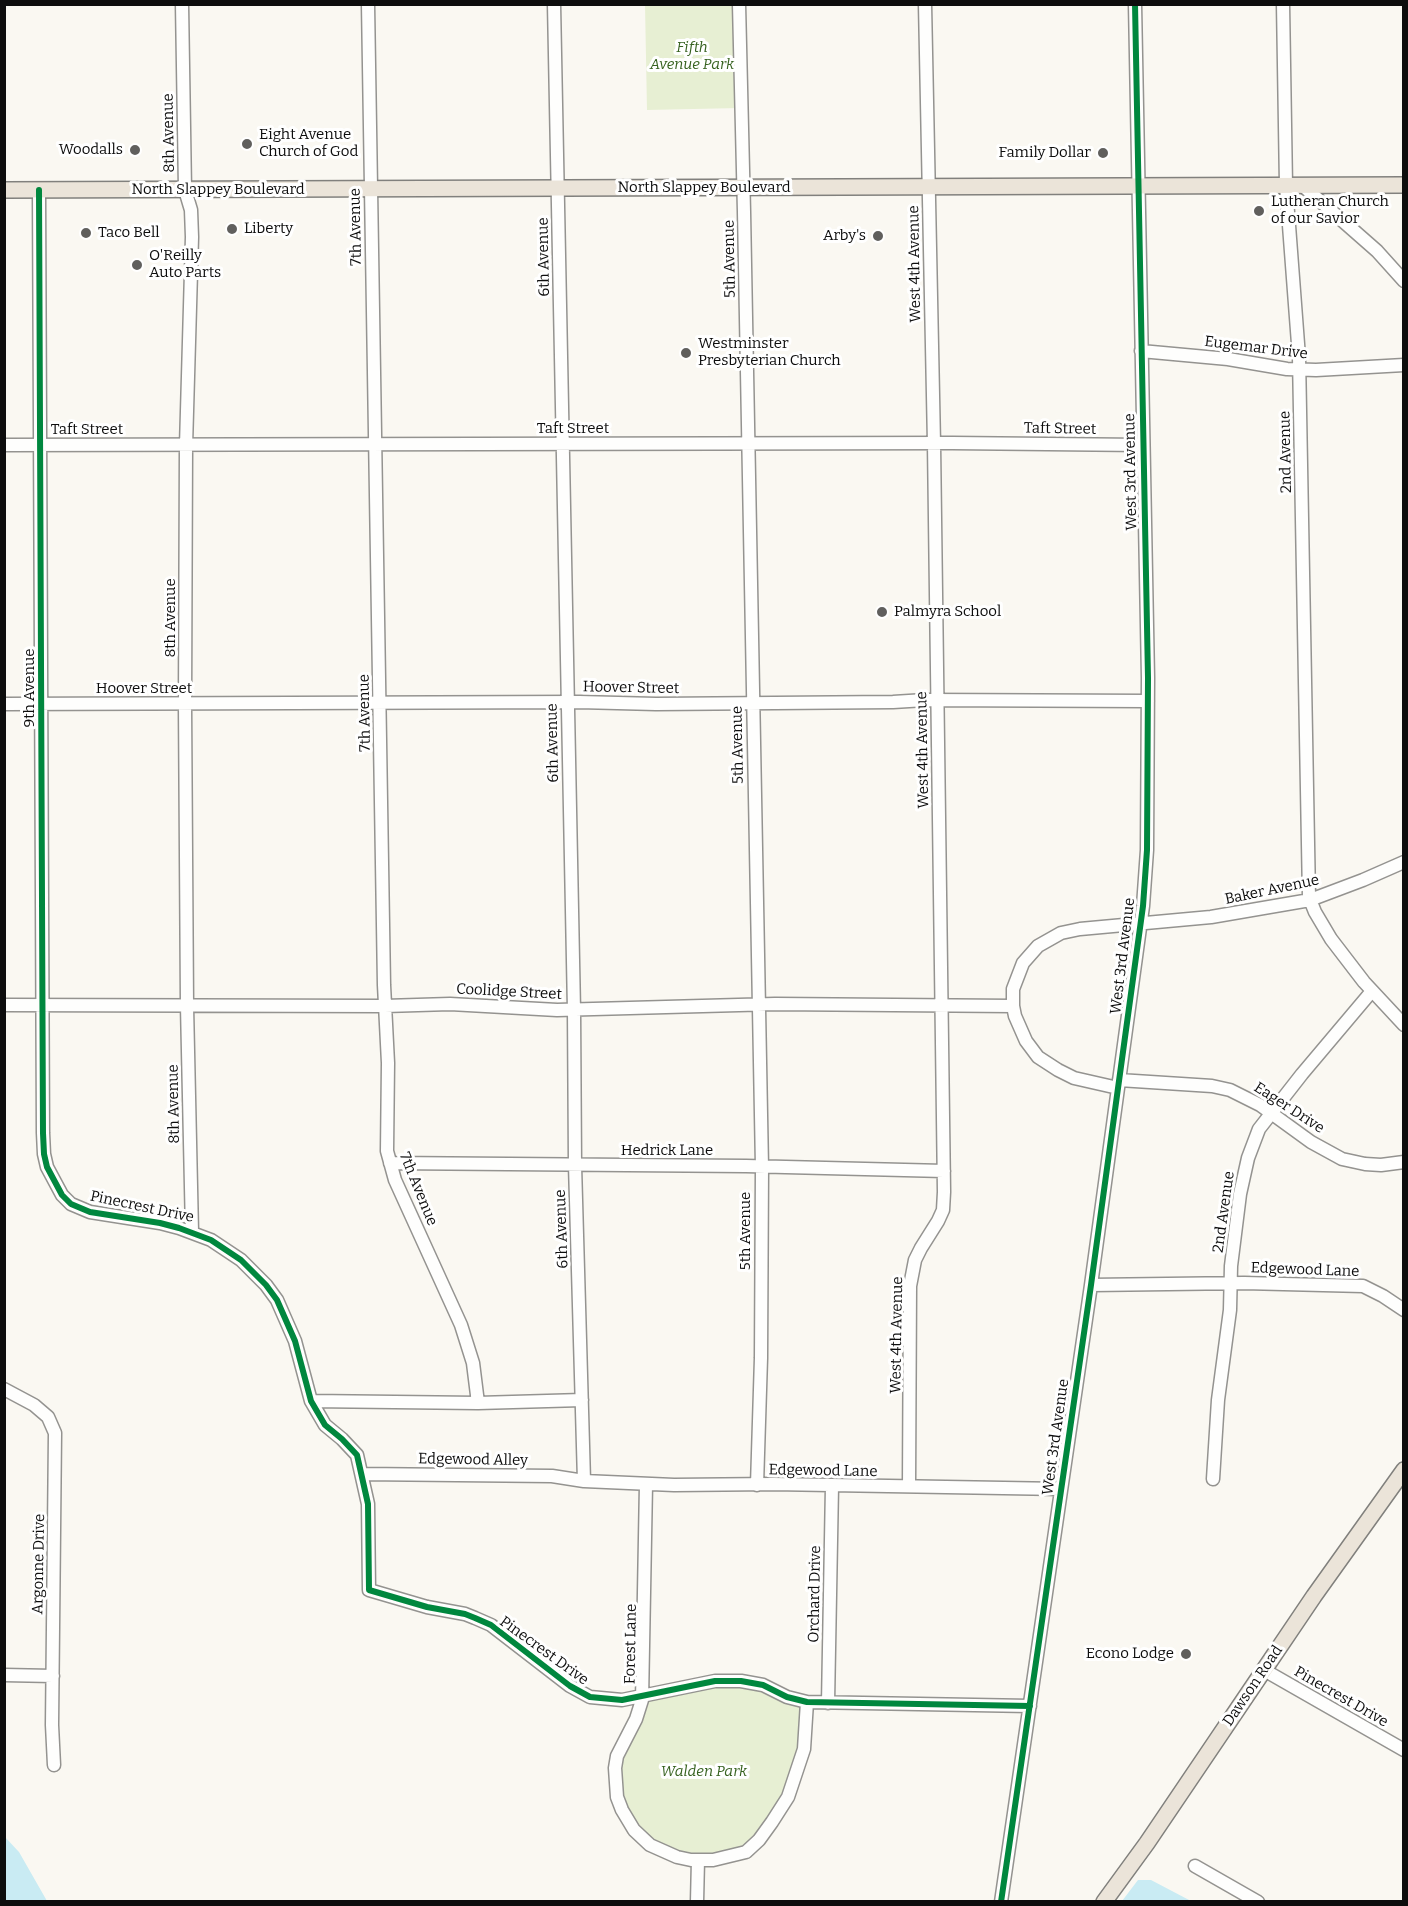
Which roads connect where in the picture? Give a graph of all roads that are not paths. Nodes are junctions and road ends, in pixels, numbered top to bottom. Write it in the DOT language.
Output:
graph roads {
  1 [pos="182,4"];
  2 [pos="368,4"];
  3 [pos="554,4"];
  4 [pos="738,4"];
  5 [pos="925,4"];
  6 [pos="1135,4"];
  7 [pos="1283,4"];
  8 [pos="1404,185"];
  9 [pos="1138,186"];
  10 [pos="1286,186"];
  11 [pos="1303,186"];
  12 [pos="928,187"];
  13 [pos="743,188"];
  14 [pos="370,189"];
  15 [pos="558,189"];
  16 [pos="4,190"];
  17 [pos="39,190"];
  18 [pos="185,190"];
  19 [pos="1404,281"];
  20 [pos="1141,351"];
  21 [pos="1404,365"];
  22 [pos="1299,369"];
  23 [pos="562,444"];
  24 [pos="748,444"];
  25 [pos="934,444"];
  26 [pos="4,445"];
  27 [pos="41,445"];
  28 [pos="375,445"];
  29 [pos="1142,445"];
  30 [pos="186,446"];
  31 [pos="936,700"];
  32 [pos="1148,701"];
  33 [pos="567,702"];
  34 [pos="380,703"];
  35 [pos="752,703"];
  36 [pos="4,704"];
  37 [pos="42,704"];
  38 [pos="186,704"];
  39 [pos="1404,862"];
  40 [pos="1310,900"];
  41 [pos="1140,923"];
  42 [pos="1372,991"];
  43 [pos="759,1004"];
  44 [pos="942,1004"];
  45 [pos="4,1005"];
  46 [pos="42,1005"];
  47 [pos="187,1006"];
  48 [pos="385,1006"];
  49 [pos="1012,1006"];
  50 [pos="574,1010"];
  51 [pos="1404,1025"];
  52 [pos="1119,1084"];
  53 [pos="1272,1113"];
  54 [pos="1404,1162"];
  55 [pos="390,1163"];
  56 [pos="575,1165"];
  57 [pos="762,1167"];
  58 [pos="944,1171"];
  59 [pos="55,1184"];
  60 [pos="192,1232"];
  61 [pos="1230,1283"];
  62 [pos="1091,1285"];
  63 [pos="1404,1310"];
  64 [pos="4,1389"];
  65 [pos="582,1400"];
  66 [pos="311,1401"];
  67 [pos="478,1403"];
  68 [pos="1404,1470"];
  69 [pos="362,1474"];
  70 [pos="1214,1479"];
  71 [pos="584,1481"];
  72 [pos="646,1484"];
  73 [pos="757,1485"];
  74 [pos="832,1486"];
  75 [pos="909,1486"];
  76 [pos="1061,1489"];
  77 [pos="1264,1670"];
  78 [pos="4,1675"];
  79 [pos="53,1676"];
  80 [pos="642,1698"];
  81 [pos="807,1702"];
  82 [pos="828,1703"];
  83 [pos="1030,1706"];
  84 [pos="1404,1750"];
  85 [pos="54,1765"];
  86 [pos="698,1860"];
  87 [pos="1195,1866"];
  88 [pos="697,1902"];
  89 [pos="1001,1902"];
  90 [pos="1104,1902"];
  91 [pos="1258,1902"];
  1 -- 18 [label="street, 8th Avenue"];
  2 -- 14 [label="street, 7th Avenue"];
  3 -- 15 [label="street, 6th Avenue"];
  4 -- 13 [label="street, 5th Avenue"];
  5 -- 12 [label="street, West 4th Avenue"];
  6 -- 9 [label="street, West 3rd Avenue"];
  7 -- 10 [label="street, 2nd Avenue"];
  8 -- 11 [label="main road, North Slappey Boulevard"];
  9 -- 10 [label="main road, North Slappey Boulevard"];
  9 -- 12 [label="main road, North Slappey Boulevard"];
  9 -- 20 [label="street, West 3rd Avenue"];
  10 -- 11 [label="main road, North Slappey Boulevard"];
  10 -- 22 [label="street, 2nd Avenue"];
  11 -- 19 [label="street"];
  12 -- 13 [label="main road, North Slappey Boulevard"];
  12 -- 25 [label="street, West 4th Avenue"];
  13 -- 15 [label="main road, North Slappey Boulevard"];
  13 -- 24 [label="street, 5th Avenue"];
  14 -- 15 [label="main road, North Slappey Boulevard"];
  14 -- 18 [label="main road, North Slappey Boulevard"];
  14 -- 28 [label="street, 7th Avenue"];
  15 -- 23 [label="street, 6th Avenue"];
  16 -- 17 [label="main road, North Slappey Boulevard"];
  17 -- 18 [label="main road, North Slappey Boulevard"];
  17 -- 27 [label="street, 9th Avenue"];
  18 -- 30 [label="street, 8th Avenue"];
  20 -- 22 [label="street, Eugemar Drive"];
  20 -- 29 [label="street, West 3rd Avenue"];
  21 -- 22 [label="street, Eugemar Drive"];
  22 -- 40 [label="street, 2nd Avenue"];
  23 -- 24 [label="street, Taft Street"];
  23 -- 28 [label="street, Taft Street"];
  23 -- 33 [label="street, 6th Avenue"];
  24 -- 25 [label="street, Taft Street"];
  24 -- 35 [label="street, 5th Avenue"];
  25 -- 29 [label="street, Taft Street"];
  25 -- 31 [label="street, West 4th Avenue"];
  26 -- 27 [label="street, Taft Street"];
  27 -- 30 [label="street, Taft Street"];
  27 -- 37 [label="street, 9th Avenue"];
  28 -- 30 [label="street, Taft Street"];
  28 -- 34 [label="street, 7th Avenue"];
  29 -- 32 [label="street, West 3rd Avenue"];
  30 -- 38 [label="street, 8th Avenue"];
  31 -- 32 [label="street, Hoover Street"];
  31 -- 35 [label="street, Hoover Street"];
  31 -- 44 [label="street, West 4th Avenue"];
  32 -- 41 [label="street, West 3rd Avenue"];
  33 -- 34 [label="street, Hoover Street"];
  33 -- 35 [label="street, Hoover Street"];
  33 -- 50 [label="street, 6th Avenue"];
  34 -- 38 [label="street, Hoover Street"];
  34 -- 48 [label="street, 7th Avenue"];
  35 -- 43 [label="street, 5th Avenue"];
  36 -- 37 [label="street, Hoover Street"];
  37 -- 38 [label="street, Hoover Street"];
  37 -- 46 [label="street, 9th Avenue"];
  38 -- 47 [label="street, 8th Avenue"];
  39 -- 40 [label="street, Baker Avenue"];
  40 -- 41 [label="street, Baker Avenue"];
  40 -- 42 [label="street"];
  41 -- 49 [label="street, Baker Avenue"];
  41 -- 52 [label="street, West 3rd Avenue"];
  42 -- 51 [label="street"];
  42 -- 53 [label="street, 2nd Avenue"];
  43 -- 44 [label="street, Coolidge Street"];
  43 -- 50 [label="street, Coolidge Street"];
  43 -- 57 [label="street, 5th Avenue"];
  44 -- 49 [label="street, Coolidge Street"];
  44 -- 58 [label="street, West 4th Avenue"];
  45 -- 46 [label="street, Coolidge Street"];
  46 -- 47 [label="street, Coolidge Street"];
  46 -- 59 [label="street, 9th Avenue"];
  47 -- 48 [label="street, Coolidge Street"];
  47 -- 60 [label="street, 8th Avenue"];
  48 -- 50 [label="street, Coolidge Street"];
  48 -- 55 [label="street, 7th Avenue"];
  49 -- 52 [label="street, Eager Drive"];
  50 -- 56 [label="street, 6th Avenue"];
  52 -- 53 [label="street, Eager Drive"];
  52 -- 62 [label="street, West 3rd Avenue"];
  53 -- 54 [label="street, Eager Drive"];
  53 -- 61 [label="street, 2nd Avenue"];
  55 -- 56 [label="street, Hedrick Lane"];
  55 -- 67 [label="street, 7th Avenue"];
  56 -- 57 [label="street, Hedrick Lane"];
  56 -- 65 [label="street, 6th Avenue"];
  57 -- 58 [label="street, Hedrick Lane"];
  57 -- 73 [label="street, 5th Avenue"];
  58 -- 75 [label="street, West 4th Avenue"];
  59 -- 60 [label="street, Pinecrest Drive"];
  60 -- 66 [label="street, Pinecrest Drive"];
  61 -- 62 [label="street, Edgewood Lane"];
  61 -- 63 [label="street, Edgewood Lane"];
  61 -- 70 [label="street, 2nd Avenue"];
  62 -- 76 [label="street, West 3rd Avenue"];
  64 -- 79 [label="street, Argonne Drive"];
  65 -- 67 [label="street"];
  65 -- 71 [label="street, 6th Avenue"];
  66 -- 67 [label="street"];
  66 -- 69 [label="street, Pinecrest Drive"];
  68 -- 77 [label="main road, Dawson Road"];
  69 -- 71 [label="street, Edgewood Alley"];
  69 -- 80 [label="street, Pinecrest Drive"];
  71 -- 72 [label="street, Edgewood Lane"];
  72 -- 73 [label="street, Edgewood Lane"];
  72 -- 80 [label="street, Forest Lane"];
  73 -- 74 [label="street, Edgewood Lane"];
  74 -- 75 [label="street, Edgewood Lane"];
  74 -- 82 [label="street, Orchard Drive"];
  75 -- 76 [label="street, Edgewood Lane"];
  76 -- 83 [label="street, West 3rd Avenue"];
  77 -- 84 [label="street, Pinecrest Drive"];
  77 -- 90 [label="main road, Dawson Road"];
  78 -- 79 [label="street"];
  79 -- 85 [label="street, Argonne Drive"];
  80 -- 81 [label="street, Pinecrest Drive"];
  80 -- 86 [label="street, Forest Lane"];
  81 -- 82 [label="street, Pinecrest Drive"];
  81 -- 86 [label="street"];
  82 -- 83 [label="street, Pinecrest Drive"];
  83 -- 89 [label="street, West 3rd Avenue"];
  86 -- 88 [label="street"];
  87 -- 91 [label="street"];
}
